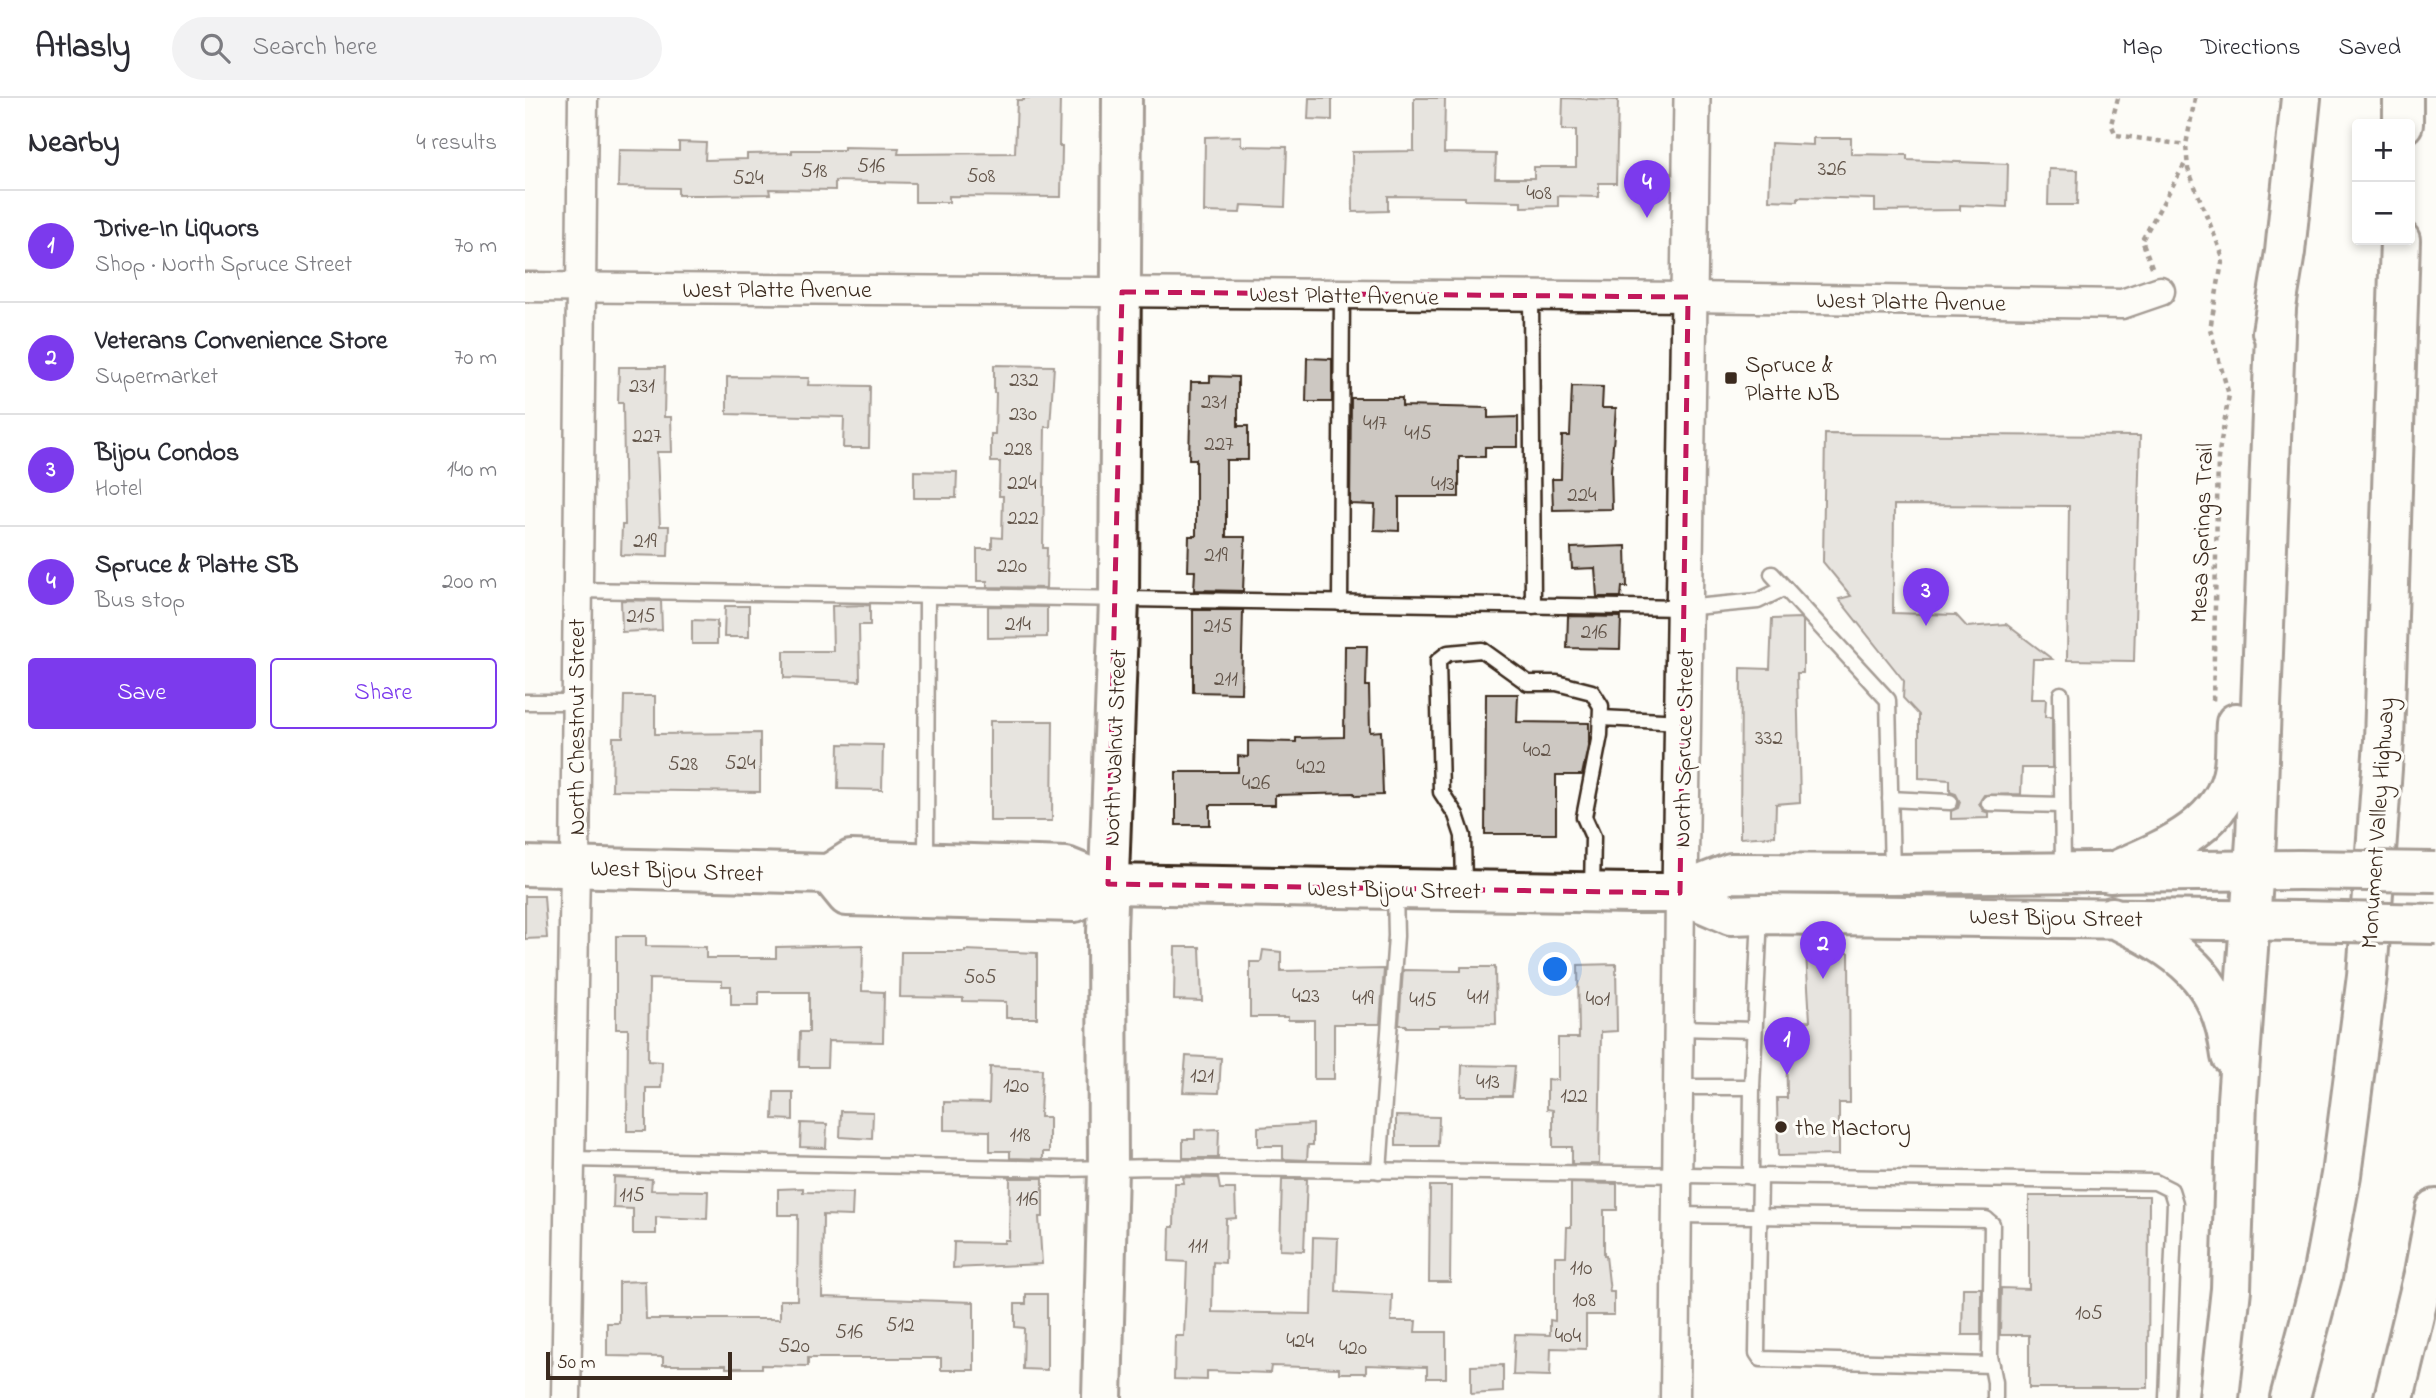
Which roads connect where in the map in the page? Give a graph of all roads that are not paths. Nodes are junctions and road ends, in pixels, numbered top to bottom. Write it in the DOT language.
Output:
graph roads {
  1 [pos="583,98"];
  2 [pos="1122,98"];
  3 [pos="1692,98"];
  4 [pos="2301,98"];
  5 [pos="2403,98"];
  6 [pos="2403,119"];
  7 [pos="2400,245"];
  8 [pos="525,287"];
  9 [pos="582,287"];
  10 [pos="2160,291"];
  11 [pos="1122,292"];
  12 [pos="1342,295"];
  13 [pos="1531,296"];
  14 [pos="1688,297"];
  15 [pos="2276,307"];
  16 [pos="1772,574"];
  17 [pos="1785,588"];
  18 [pos="576,590"];
  19 [pos="927,596"];
  20 [pos="1119,599"];
  21 [pos="1340,603"];
  22 [pos="1533,606"];
  23 [pos="1684,608"];
  24 [pos="2061,694"];
  25 [pos="525,702"];
  26 [pos="576,702"];
  27 [pos="1601,718"];
  28 [pos="1683,722"];
  29 [pos="1890,800"];
  30 [pos="1950,802"];
  31 [pos="1989,803"];
  32 [pos="2062,805"];
  33 [pos="926,863"];
  34 [pos="525,866"];
  35 [pos="575,867"];
  36 [pos="2254,869"];
  37 [pos="2063,872"];
  38 [pos="2436,872"];
  39 [pos="2110,873"];
  40 [pos="829,874"];
  41 [pos="1892,874"];
  42 [pos="1108,884"];
  43 [pos="1395,889"];
  44 [pos="1464,890"];
  45 [pos="1592,892"];
  46 [pos="1681,893"];
  47 [pos="1760,914"];
  48 [pos="2112,917"];
  49 [pos="2250,920"];
  50 [pos="2436,924"];
  51 [pos="1680,1028"];
  52 [pos="1754,1030"];
  53 [pos="1679,1087"];
  54 [pos="1752,1087"];
  55 [pos="2237,1100"];
  56 [pos="570,1159"];
  57 [pos="1108,1169"];
  58 [pos="1379,1171"];
  59 [pos="1678,1175"];
  60 [pos="1756,1177"];
  61 [pos="2436,1209"];
  62 [pos="1677,1215"];
  63 [pos="1760,1216"];
  64 [pos="1992,1365"];
  65 [pos="566,1398"];
  66 [pos="1102,1398"];
  67 [pos="1675,1398"];
  68 [pos="1995,1398"];
  69 [pos="2167,1398"];
  70 [pos="2219,1398"];
  71 [pos="2290,1398"];
  72 [pos="2394,1398"];
  1 -- 9 [label="street, North Chestnut Street"];
  2 -- 11 [label="main road, North Walnut Street"];
  3 -- 14 [label="street, North Spruce Street"];
  4 -- 15 [label="main road"];
  5 -- 6 [label="main road"];
  7 -- 71 [label="main road, Monument Valley Highway"];
  8 -- 9 [label="street, West Platte Avenue"];
  9 -- 11 [label="street, West Platte Avenue"];
  9 -- 18 [label="street, North Chestnut Street"];
  10 -- 14 [label="street, West Platte Avenue"];
  11 -- 12 [label="street, West Platte Avenue"];
  11 -- 20 [label="main road, North Walnut Street"];
  12 -- 13 [label="street, West Platte Avenue"];
  12 -- 21 [label="lane"];
  13 -- 14 [label="street, West Platte Avenue"];
  13 -- 22 [label="lane"];
  14 -- 23 [label="street, North Spruce Street"];
  15 -- 36 [label="main road"];
  15 -- 39 [label="main road"];
  16 -- 17 [label="lane"];
  17 -- 23 [label="lane"];
  17 -- 29 [label="lane"];
  18 -- 19 [label="lane"];
  18 -- 26 [label="street, North Chestnut Street"];
  19 -- 20 [label="lane"];
  19 -- 33 [label="lane"];
  20 -- 21 [label="lane"];
  20 -- 42 [label="main road, North Walnut Street"];
  21 -- 22 [label="lane"];
  22 -- 23 [label="lane"];
  23 -- 28 [label="street, North Spruce Street"];
  24 -- 32 [label="lane"];
  25 -- 26 [label="lane"];
  26 -- 35 [label="street, North Chestnut Street"];
  27 -- 28 [label="lane"];
  27 -- 44 [label="lane"];
  27 -- 45 [label="lane"];
  28 -- 46 [label="street, North Spruce Street"];
  29 -- 30 [label="lane"];
  29 -- 41 [label="lane"];
  31 -- 32 [label="lane"];
  32 -- 37 [label="lane"];
  33 -- 40 [label="main road, West Bijou Street"];
  33 -- 42 [label="main road, West Bijou Street"];
  34 -- 35 [label="main road, West Bijou Street"];
  35 -- 40 [label="main road, West Bijou Street"];
  35 -- 56 [label="street, North Chestnut Street"];
  36 -- 38 [label="main road, West Bijou Street, bridge"];
  36 -- 39 [label="main road, West Bijou Street"];
  36 -- 49 [label="main road"];
  37 -- 39 [label="main road, West Bijou Street"];
  37 -- 41 [label="main road, West Bijou Street"];
  40 -- 42 [label="main road, West Bijou Street"];
  41 -- 46 [label="main road, West Bijou Street"];
  42 -- 43 [label="main road, West Bijou Street"];
  42 -- 57 [label="main road, North Walnut Street"];
  43 -- 44 [label="main road, West Bijou Street"];
  43 -- 58 [label="lane"];
  44 -- 45 [label="main road, West Bijou Street"];
  45 -- 46 [label="main road, West Bijou Street"];
  46 -- 47 [label="main road, West Bijou Street"];
  46 -- 51 [label="street, North Spruce Street"];
  47 -- 48 [label="main road, West Bijou Street"];
  47 -- 52 [label="lane"];
  48 -- 49 [label="main road, West Bijou Street"];
  48 -- 55 [label="main road"];
  49 -- 50 [label="main road, West Bijou Street, bridge"];
  49 -- 55 [label="main road"];
  51 -- 52 [label="lane"];
  51 -- 53 [label="street, North Spruce Street"];
  52 -- 54 [label="lane"];
  53 -- 54 [label="lane"];
  53 -- 59 [label="street, North Spruce Street"];
  54 -- 60 [label="lane"];
  55 -- 70 [label="main road"];
  56 -- 57 [label="lane"];
  56 -- 65 [label="street, North Chestnut Street"];
  57 -- 58 [label="lane"];
  57 -- 66 [label="main road, North Walnut Street"];
  58 -- 59 [label="lane"];
  59 -- 60 [label="lane"];
  59 -- 62 [label="street, North Spruce Street"];
  60 -- 63 [label="lane"];
  60 -- 69 [label="lane"];
  61 -- 72 [label="main road"];
  62 -- 63 [label="lane"];
  62 -- 67 [label="street, North Spruce Street"];
  63 -- 64 [label="lane"];
  63 -- 64 [label="lane"];
  64 -- 68 [label="lane"];
}
